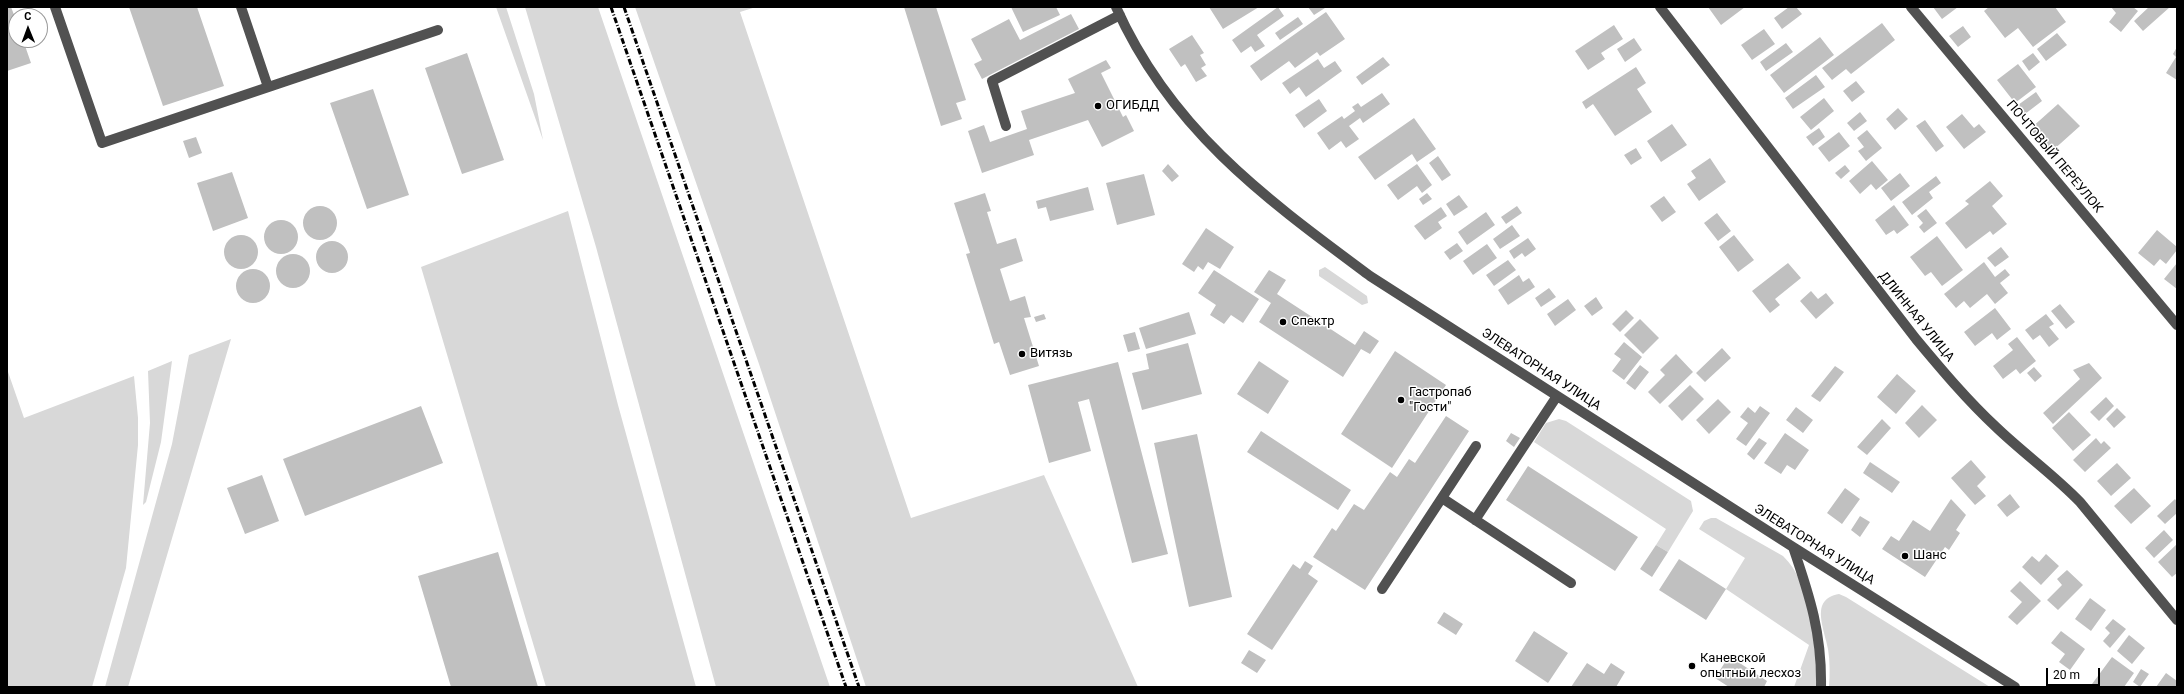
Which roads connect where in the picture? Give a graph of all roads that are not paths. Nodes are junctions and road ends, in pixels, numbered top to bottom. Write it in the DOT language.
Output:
graph roads {
  1 [pos="55,7"];
  2 [pos="241,7"];
  3 [pos="1660,7"];
  4 [pos="1911,7"];
  5 [pos="1118,11"];
  6 [pos="438,30"];
  7 [pos="268,87"];
  8 [pos="1006,126"];
  9 [pos="2177,325"];
  10 [pos="1557,396"];
  11 [pos="1476,446"];
  12 [pos="1442,498"];
  13 [pos="1475,520"];
  14 [pos="1793,548"];
  15 [pos="1571,583"];
  16 [pos="1382,589"];
  17 [pos="2177,620"];
  18 [pos="1821,687"];
  19 [pos="2015,687"];
  1 -- 7 [label="street"];
  2 -- 7 [label="street"];
  3 -- 17 [label="street, ДЛИННАЯ УЛИЦА"];
  4 -- 9 [label="street, ПОЧТОВЫЙ ПЕРЕУЛОК"];
  5 -- 8 [label="street"];
  5 -- 10 [label="street, ЭЛЕВАТОРНАЯ УЛИЦА"];
  6 -- 7 [label="street"];
  10 -- 13 [label="street"];
  10 -- 14 [label="street, ЭЛЕВАТОРНАЯ УЛИЦА"];
  11 -- 12 [label="street"];
  12 -- 13 [label="street"];
  12 -- 16 [label="street"];
  13 -- 15 [label="street"];
  14 -- 18 [label="street"];
  14 -- 19 [label="street, ЭЛЕВАТОРНАЯ УЛИЦА"];
}
